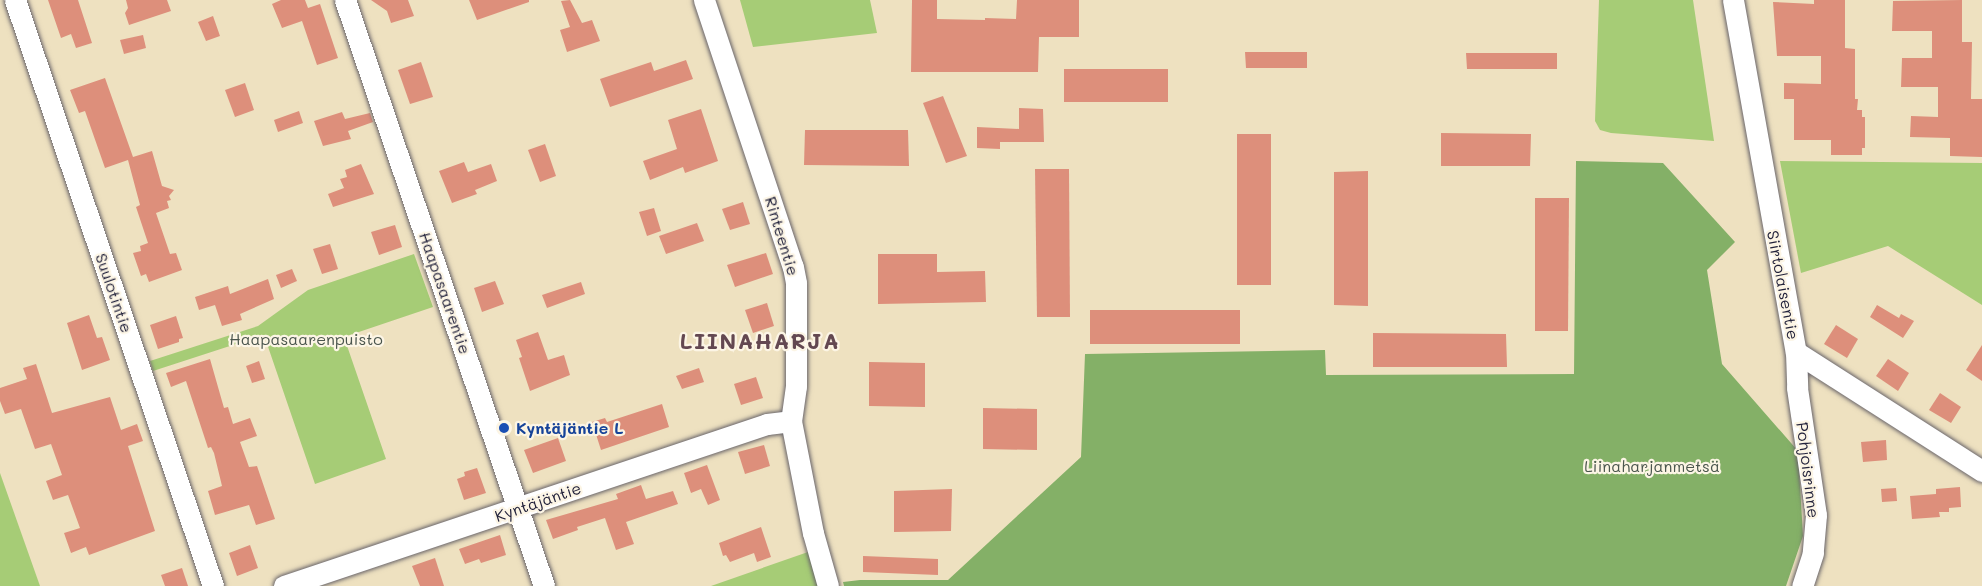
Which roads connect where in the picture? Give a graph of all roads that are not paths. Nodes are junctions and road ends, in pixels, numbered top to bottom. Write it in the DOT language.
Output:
graph roads {
  1 [pos="15,0"];
  2 [pos="345,0"];
  3 [pos="704,0"];
  4 [pos="1733,0"];
  5 [pos="1796,352"];
  6 [pos="791,421"];
  7 [pos="1982,471"];
  8 [pos="518,508"];
  9 [pos="213,586"];
  10 [pos="284,586"];
  11 [pos="544,586"];
  12 [pos="828,586"];
  13 [pos="1802,586"];
  1 -- 9 [label="street, Suulotintie"];
  2 -- 8 [label="street, Haapasaarentie"];
  3 -- 6 [label="street, Rinteentie"];
  4 -- 5 [label="street, Siirtolaisentie"];
  5 -- 7 [label="street, Siirtolaisentie"];
  5 -- 13 [label="street, Pohjoisrinne"];
  6 -- 8 [label="street, Kyntäjäntie"];
  6 -- 12 [label="street, Rinteentie"];
  8 -- 10 [label="street, Kyntäjäntie"];
  8 -- 11 [label="street, Haapasaarentie"];
}
